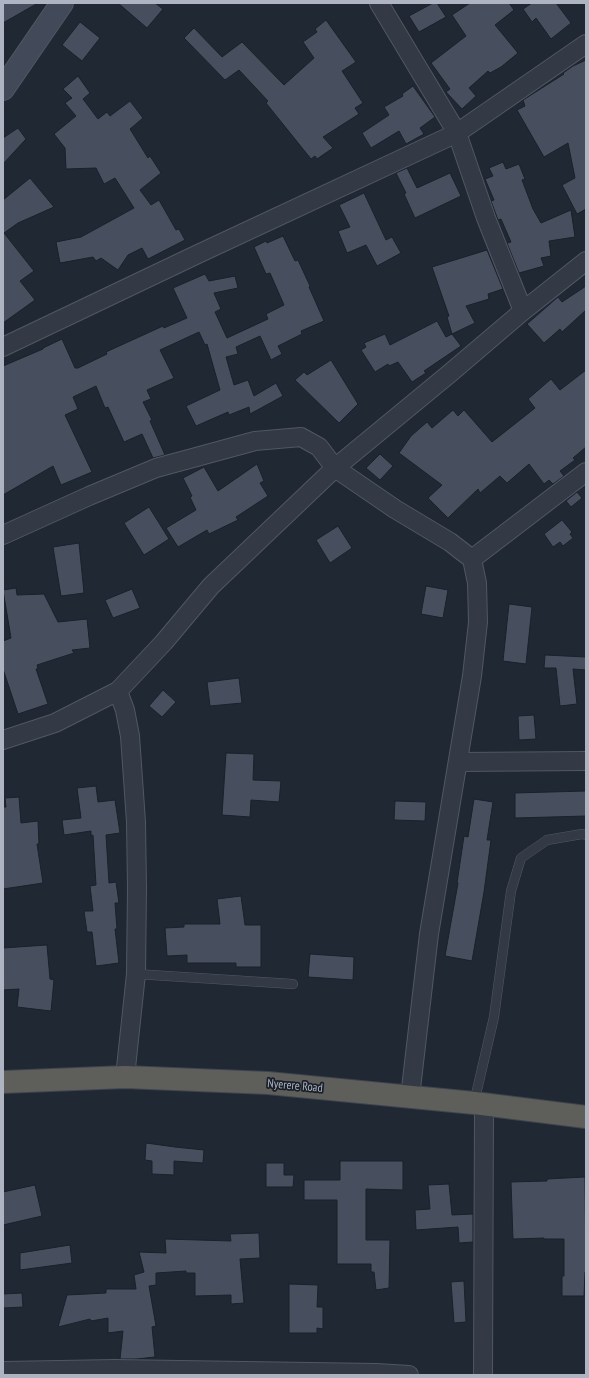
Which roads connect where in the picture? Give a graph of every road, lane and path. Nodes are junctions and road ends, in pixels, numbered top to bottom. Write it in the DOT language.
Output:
graph roads {
  1 [pos="62,3"];
  2 [pos="379,3"];
  3 [pos="586,44"];
  4 [pos="3,89"];
  5 [pos="457,134"];
  6 [pos="586,261"];
  7 [pos="522,311"];
  8 [pos="3,347"];
  9 [pos="335,468"];
  10 [pos="586,472"];
  11 [pos="3,535"];
  12 [pos="472,559"];
  13 [pos="118,691"];
  14 [pos="3,740"];
  15 [pos="586,761"];
  16 [pos="458,762"];
  17 [pos="586,835"];
  18 [pos="136,974"];
  19 [pos="293,984"];
  20 [pos="125,1077"];
  21 [pos="3,1082"];
  22 [pos="410,1097"];
  23 [pos="479,1104"];
  24 [pos="586,1117"];
  25 [pos="3,1371"];
  26 [pos="409,1375"];
  27 [pos="483,1375"];
  1 -- 4 [label="main road"];
  2 -- 5 [label="street"];
  3 -- 5 [label="street"];
  5 -- 7 [label="street"];
  5 -- 8 [label="street"];
  6 -- 7 [label="street"];
  7 -- 9 [label="street"];
  9 -- 11 [label="street"];
  9 -- 12 [label="street"];
  9 -- 13 [label="street"];
  10 -- 12 [label="street"];
  12 -- 16 [label="street"];
  13 -- 14 [label="street"];
  13 -- 18 [label="street"];
  15 -- 16 [label="street"];
  16 -- 22 [label="street"];
  17 -- 23 [label="lane"];
  18 -- 19 [label="lane"];
  18 -- 20 [label="street"];
  20 -- 21 [label="highway, Nyerere Road"];
  20 -- 22 [label="highway, Nyerere Road"];
  22 -- 23 [label="highway, Nyerere Road"];
  23 -- 24 [label="highway, Nyerere Road"];
  23 -- 27 [label="street"];
  25 -- 26 [label="street"];
}
